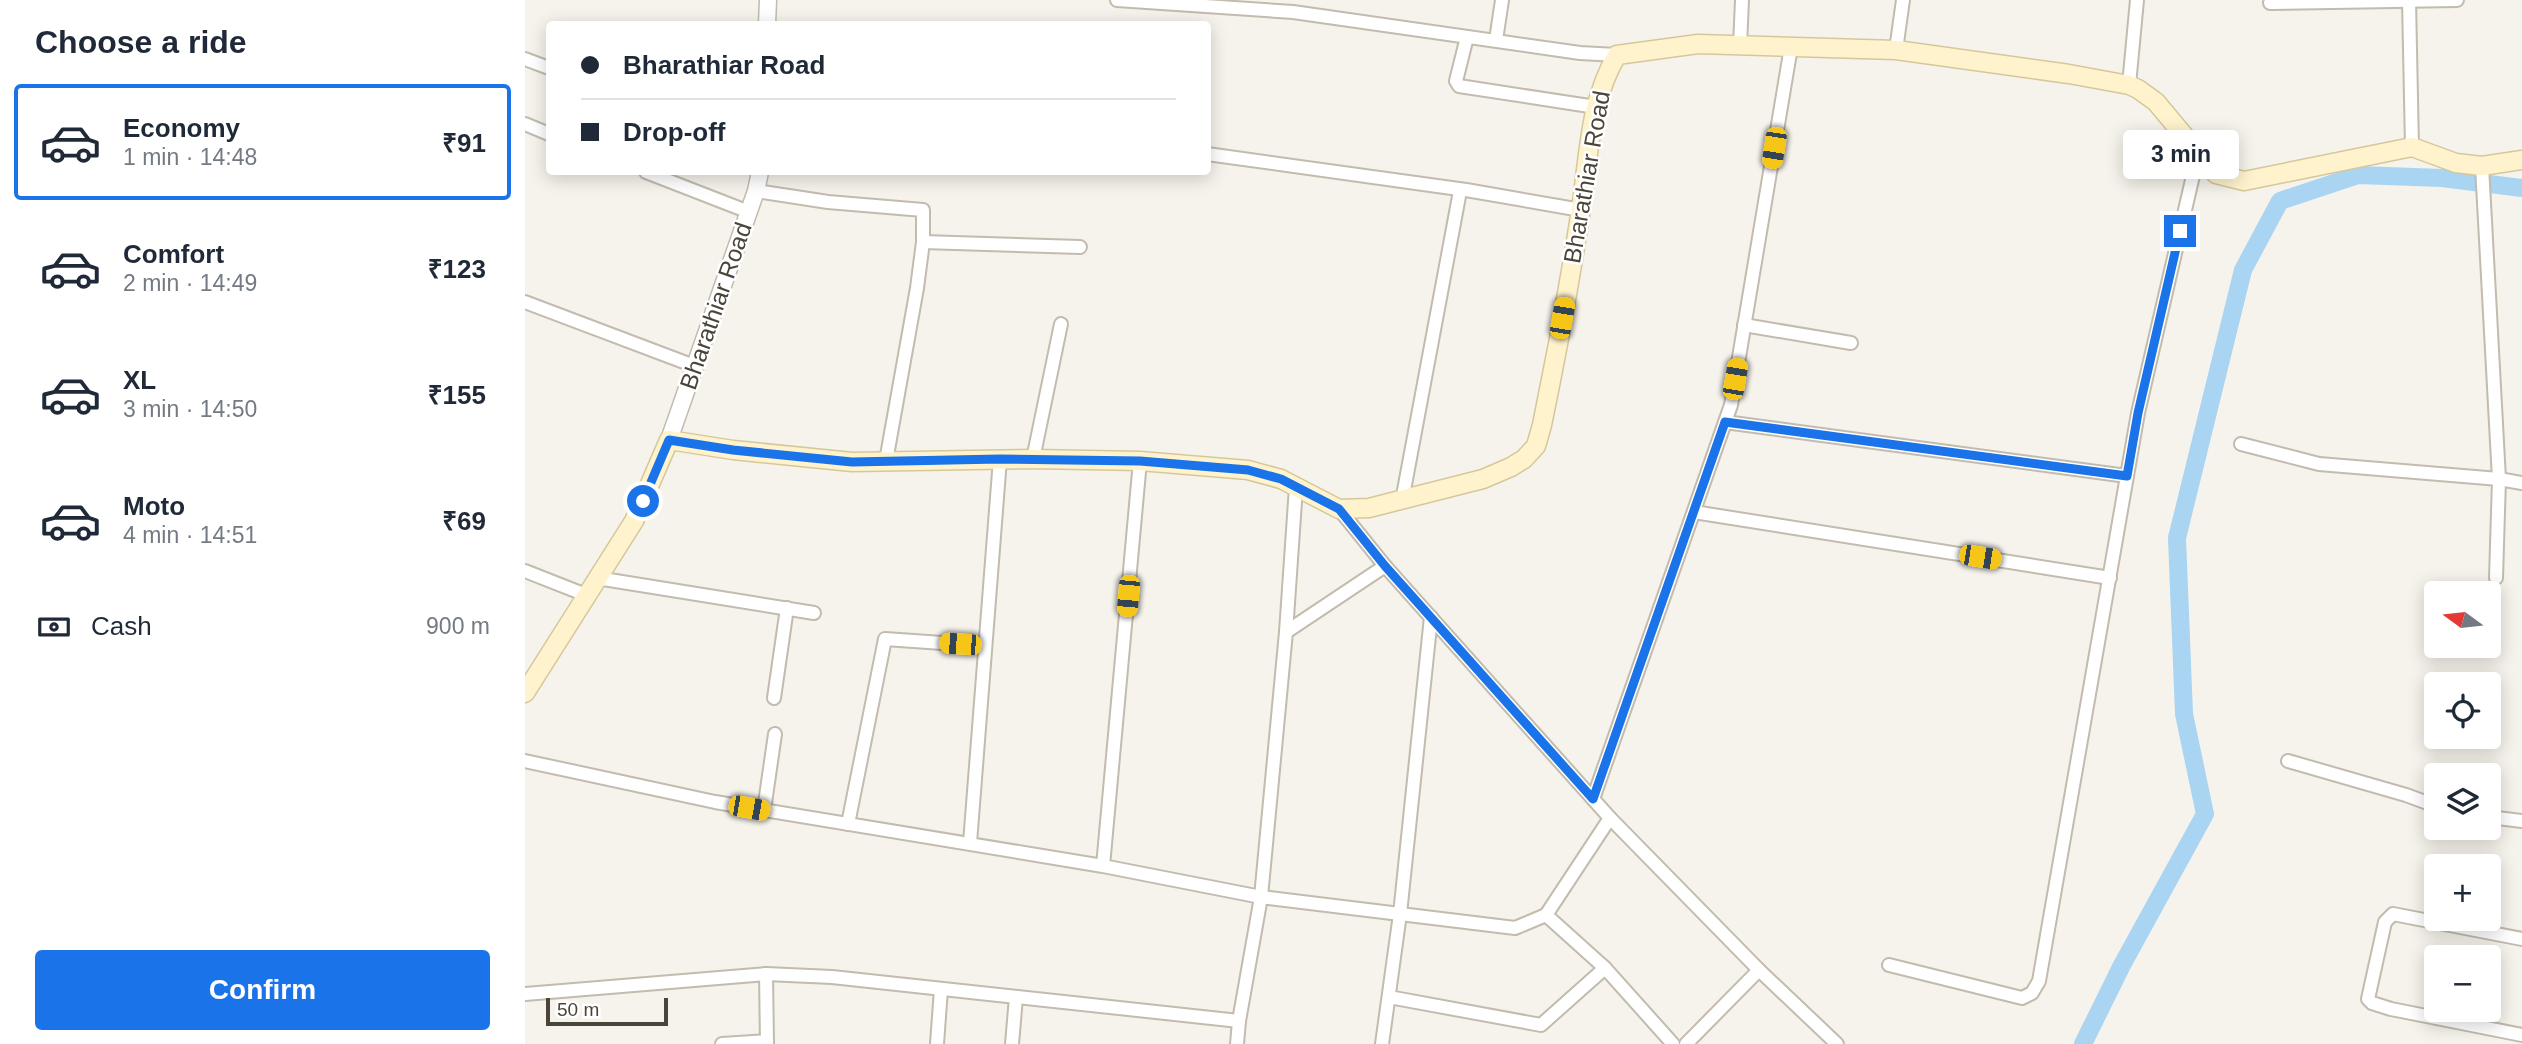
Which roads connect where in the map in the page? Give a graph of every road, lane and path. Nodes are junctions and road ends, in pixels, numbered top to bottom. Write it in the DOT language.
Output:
graph roads {
  1 [pos="768,0"];
  2 [pos="1117,0"];
  3 [pos="1502,0"];
  4 [pos="1742,0"];
  5 [pos="1903,0"];
  6 [pos="2137,0"];
  7 [pos="2457,0"];
  8 [pos="1158,1"];
  9 [pos="2409,1"];
  10 [pos="2270,3"];
  11 [pos="1294,6"];
  12 [pos="767,21"];
  13 [pos="1467,37"];
  14 [pos="1496,40"];
  15 [pos="1740,46"];
  16 [pos="1791,47"];
  17 [pos="1896,50"];
  18 [pos="1617,55"];
  19 [pos="525,58"];
  20 [pos="546,67"];
  21 [pos="2129,85"];
  22 [pos="1596,107"];
  23 [pos="525,124"];
  24 [pos="546,133"];
  25 [pos="2412,147"];
  26 [pos="2198,154"];
  27 [pos="1211,155"];
  28 [pos="2522,160"];
  29 [pos="2482,167"];
  30 [pos="654,175"];
  31 [pos="760,175"];
  32 [pos="757,191"];
  33 [pos="1460,191"];
  34 [pos="1581,210"];
  35 [pos="749,212"];
  36 [pos="923,242"];
  37 [pos="1080,247"];
  38 [pos="525,302"];
  39 [pos="1061,324"];
  40 [pos="1744,326"];
  41 [pos="1851,343"];
  42 [pos="697,367"];
  43 [pos="1725,422"];
  44 [pos="669,440"];
  45 [pos="2241,444"];
  46 [pos="1000,459"];
  47 [pos="1033,459"];
  48 [pos="886,461"];
  49 [pos="1140,461"];
  50 [pos="2127,476"];
  51 [pos="2499,479"];
  52 [pos="2522,483"];
  53 [pos="1296,487"];
  54 [pos="1402,502"];
  55 [pos="1339,509"];
  56 [pos="1694,512"];
  57 [pos="1385,566"];
  58 [pos="525,571"];
  59 [pos="597,578"];
  60 [pos="2110,578"];
  61 [pos="2496,579"];
  62 [pos="586,595"];
  63 [pos="787,608"];
  64 [pos="814,612"];
  65 [pos="1431,617"];
  66 [pos="1286,632"];
  67 [pos="985,646"];
  68 [pos="525,692"];
  69 [pos="774,698"];
  70 [pos="775,734"];
  71 [pos="525,761"];
  72 [pos="2288,761"];
  73 [pos="1593,799"];
  74 [pos="2424,801"];
  75 [pos="764,810"];
  76 [pos="1610,818"];
  77 [pos="2501,818"];
  78 [pos="2522,821"];
  79 [pos="848,824"];
  80 [pos="970,843"];
  81 [pos="1103,866"];
  82 [pos="1261,897"];
  83 [pos="1400,914"];
  84 [pos="1546,915"];
  85 [pos="2522,939"];
  86 [pos="1889,965"];
  87 [pos="1605,968"];
  88 [pos="1759,970"];
  89 [pos="766,974"];
  90 [pos="941,989"];
  91 [pos="525,994"];
  92 [pos="1016,997"];
  93 [pos="1389,997"];
  94 [pos="1239,1021"];
  95 [pos="2522,1035"];
  96 [pos="767,1042"];
  97 [pos="722,1044"];
  98 [pos="937,1044"];
  99 [pos="1012,1044"];
  100 [pos="1237,1044"];
  101 [pos="1382,1044"];
  102 [pos="1673,1044"];
  103 [pos="1686,1044"];
  104 [pos="1837,1044"];
  1 -- 12 [label="street"];
  2 -- 8 [label="street"];
  3 -- 14 [label="street"];
  4 -- 15 [label="street"];
  5 -- 17 [label="street"];
  6 -- 21 [label="street"];
  7 -- 9 [label="street"];
  8 -- 11 [label="street"];
  9 -- 10 [label="street"];
  9 -- 25 [label="street"];
  11 -- 13 [label="street"];
  13 -- 14 [label="street"];
  13 -- 22 [label="street"];
  14 -- 18 [label="street"];
  15 -- 16 [label="main road"];
  15 -- 18 [label="main road"];
  16 -- 17 [label="main road"];
  16 -- 40 [label="street"];
  17 -- 21 [label="main road"];
  18 -- 22 [label="main road, Bharathiar Road"];
  19 -- 20 [label="street"];
  21 -- 26 [label="main road"];
  22 -- 34 [label="main road, Bharathiar Road"];
  23 -- 24 [label="street"];
  25 -- 26 [label="main road"];
  25 -- 29 [label="main road"];
  26 -- 50 [label="street"];
  27 -- 33 [label="street"];
  28 -- 29 [label="main road"];
  29 -- 51 [label="street"];
  30 -- 35 [label="street"];
  31 -- 32 [label="street, Bharathiar Road"];
  32 -- 35 [label="street, Bharathiar Road"];
  32 -- 36 [label="street"];
  33 -- 34 [label="street"];
  33 -- 54 [label="street"];
  34 -- 54 [label="main road, Bharathiar Road"];
  35 -- 42 [label="street, Bharathiar Road"];
  36 -- 37 [label="street"];
  36 -- 48 [label="street"];
  38 -- 42 [label="street"];
  39 -- 47 [label="street"];
  40 -- 41 [label="street"];
  40 -- 43 [label="street"];
  42 -- 44 [label="street, Bharathiar Road"];
  43 -- 50 [label="street"];
  43 -- 56 [label="street"];
  44 -- 48 [label="main road"];
  44 -- 59 [label="main road, Bharathiar Road"];
  45 -- 51 [label="street"];
  46 -- 47 [label="main road"];
  46 -- 48 [label="main road"];
  46 -- 67 [label="street"];
  47 -- 49 [label="main road"];
  49 -- 53 [label="main road"];
  49 -- 81 [label="street"];
  50 -- 60 [label="street"];
  51 -- 52 [label="street"];
  51 -- 61 [label="street"];
  53 -- 55 [label="main road"];
  53 -- 66 [label="street"];
  54 -- 55 [label="main road, Bharathiar Road"];
  55 -- 57 [label="street"];
  56 -- 60 [label="street"];
  56 -- 73 [label="street"];
  57 -- 65 [label="street"];
  57 -- 66 [label="street"];
  58 -- 62 [label="street"];
  59 -- 62 [label="main road, Bharathiar Road"];
  59 -- 63 [label="street"];
  60 -- 86 [label="street"];
  62 -- 68 [label="main road, Bharathiar Road"];
  63 -- 64 [label="street"];
  63 -- 69 [label="street"];
  65 -- 73 [label="street"];
  65 -- 83 [label="street"];
  66 -- 82 [label="street"];
  67 -- 79 [label="street"];
  67 -- 80 [label="street"];
  70 -- 75 [label="street"];
  71 -- 75 [label="street"];
  72 -- 74 [label="street"];
  73 -- 76 [label="street"];
  75 -- 79 [label="street"];
  76 -- 84 [label="street"];
  76 -- 88 [label="street"];
  77 -- 78 [label="street"];
  79 -- 80 [label="street"];
  80 -- 81 [label="street"];
  81 -- 82 [label="street"];
  82 -- 83 [label="street"];
  82 -- 94 [label="street"];
  83 -- 84 [label="street"];
  83 -- 93 [label="street"];
  84 -- 87 [label="street"];
  85 -- 95 [label="street"];
  87 -- 93 [label="street"];
  87 -- 102 [label="street"];
  88 -- 103 [label="street"];
  88 -- 104 [label="street"];
  89 -- 90 [label="street"];
  89 -- 91 [label="street"];
  89 -- 96 [label="street"];
  90 -- 92 [label="street"];
  90 -- 98 [label="street"];
  92 -- 94 [label="street"];
  92 -- 99 [label="street"];
  93 -- 101 [label="street"];
  94 -- 100 [label="street"];
  96 -- 97 [label="street"];
}
